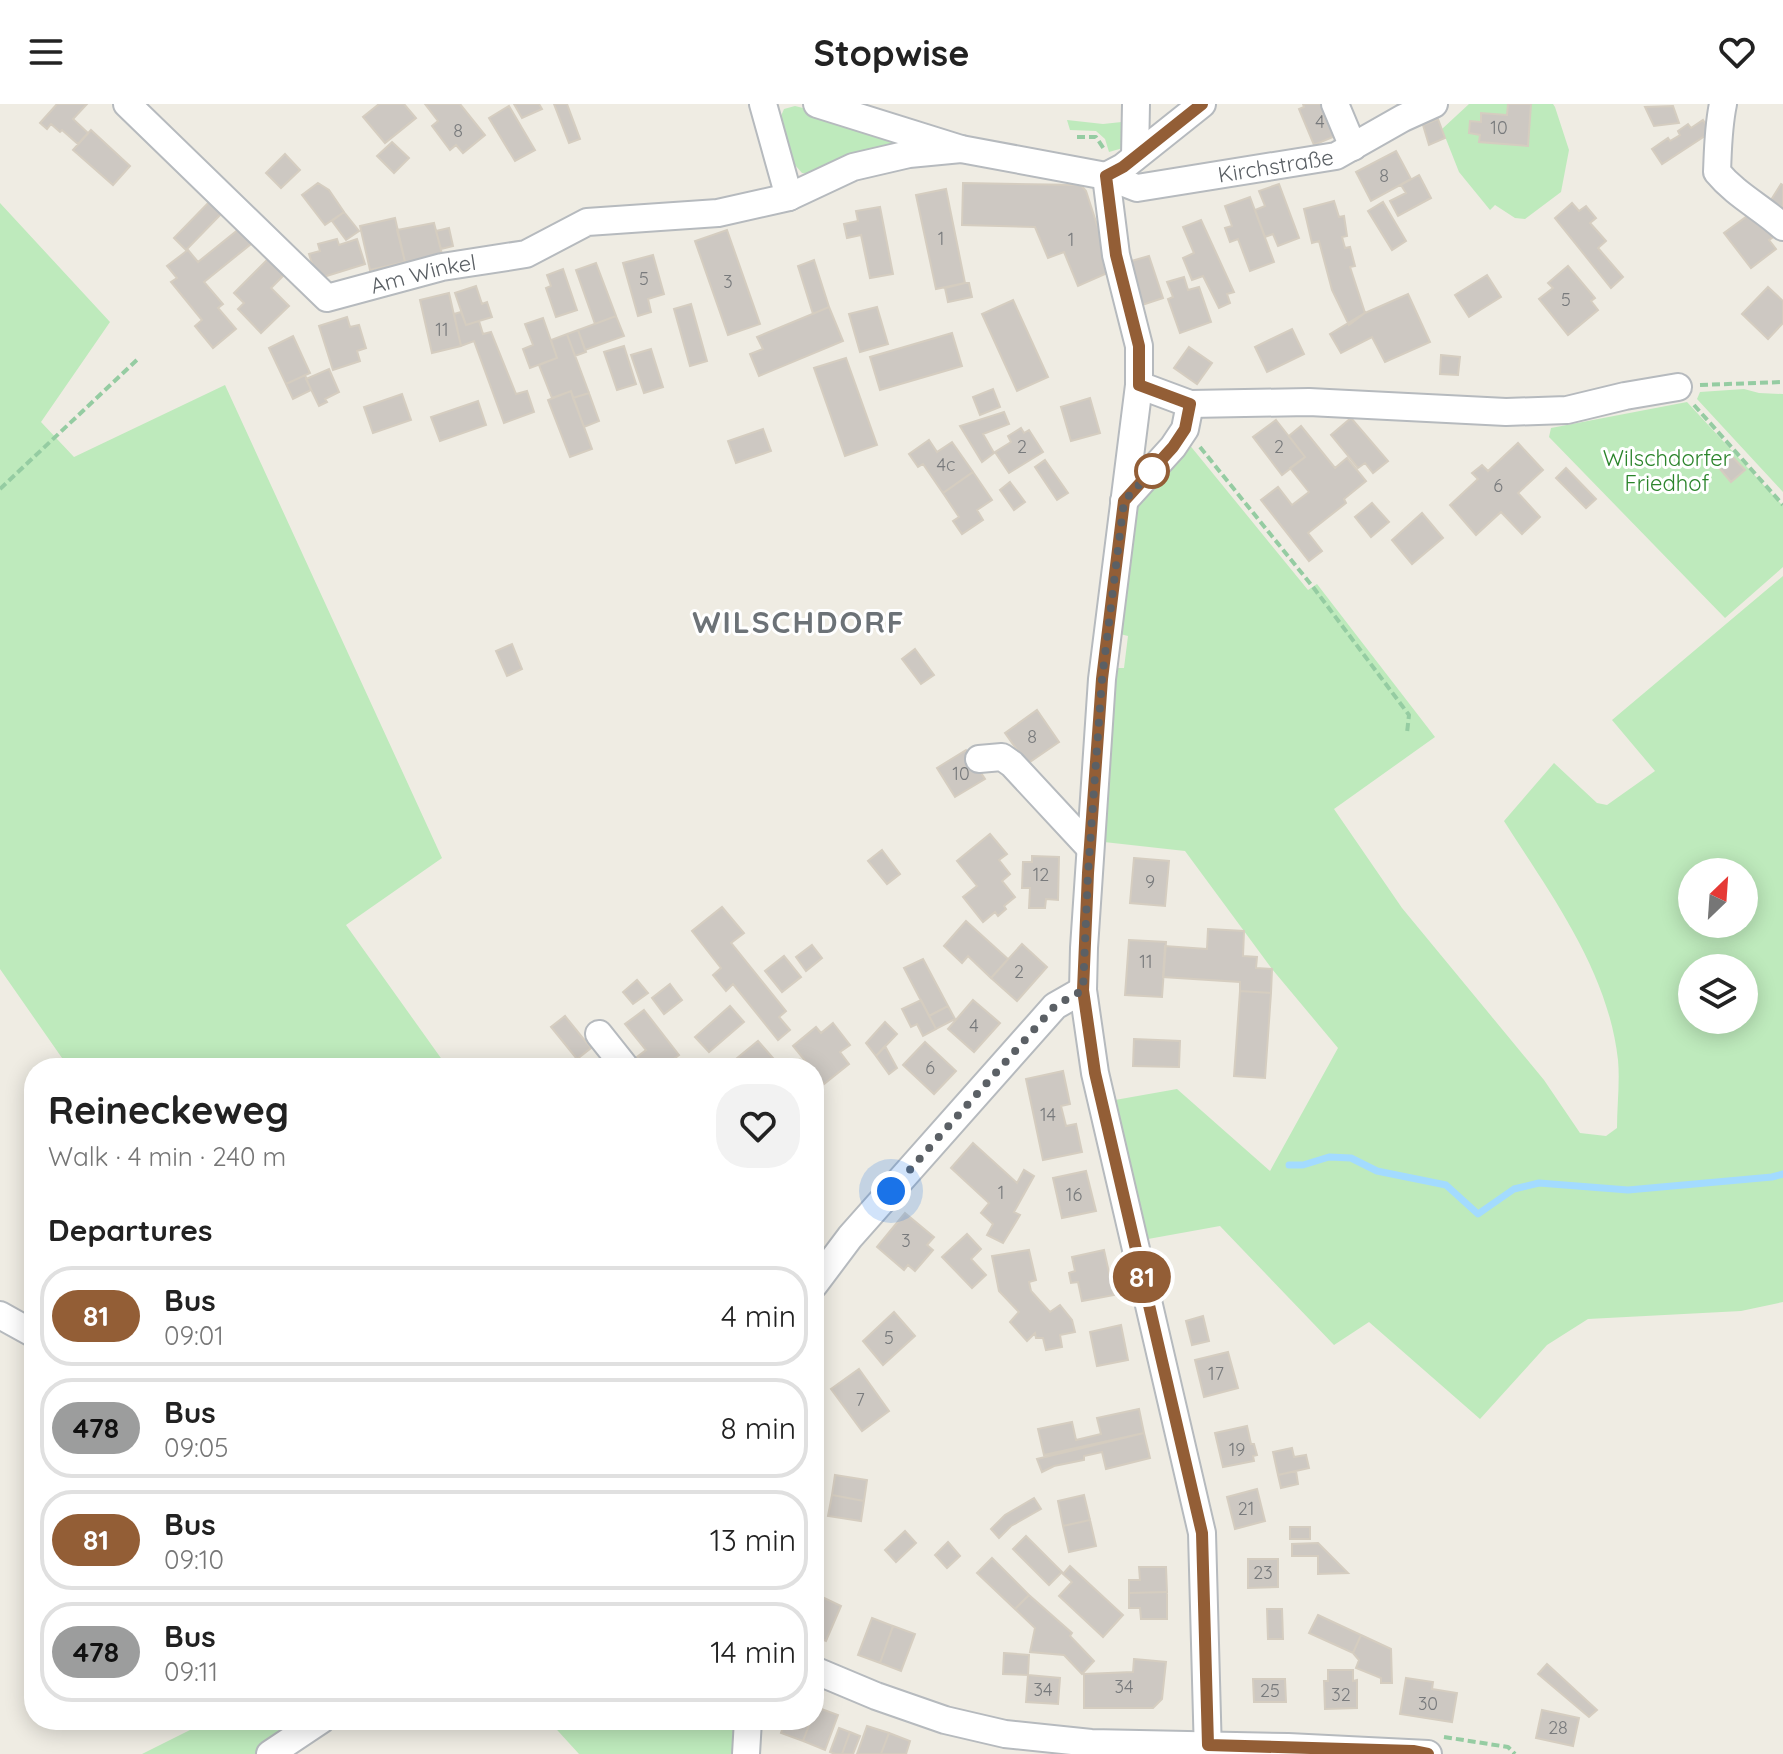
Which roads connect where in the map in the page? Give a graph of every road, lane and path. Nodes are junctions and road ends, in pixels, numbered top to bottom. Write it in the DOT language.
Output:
graph roads {
  1 [pos="127,104"];
  2 [pos="763,104"];
  3 [pos="1136,104"];
  4 [pos="1202,104"];
  5 [pos="1335,104"];
  6 [pos="1434,104"];
  7 [pos="1723,104"];
  8 [pos="833,106"];
  9 [pos="1353,147"];
  10 [pos="961,149"];
  11 [pos="1135,157"];
  12 [pos="1106,176"];
  13 [pos="789,197"];
  14 [pos="1783,227"];
  15 [pos="139,358"];
  16 [pos="1783,382"];
  17 [pos="1139,385"];
  18 [pos="1678,387"];
  19 [pos="1188,416"];
  20 [pos="0,489"];
  21 [pos="1124,501"];
  22 [pos="1783,505"];
  23 [pos="1407,733"];
  24 [pos="979,759"];
  25 [pos="1034,764"];
  26 [pos="1042,796"];
  27 [pos="1090,848"];
  28 [pos="1083,990"];
  29 [pos="599,1034"];
  30 [pos="618,1058"];
  31 [pos="824,1272"];
  32 [pos="0,1315"];
  33 [pos="24,1328"];
  34 [pos="824,1674"];
  35 [pos="306,1730"];
  36 [pos="747,1730"];
  37 [pos="1435,1745"];
  38 [pos="1208,1750"];
  39 [pos="1292,1750"];
  40 [pos="270,1754"];
  41 [pos="746,1754"];
  42 [pos="1515,1754"];
  1 -- 13 [label="street, Am Winkel"];
  2 -- 13 [label="street"];
  3 -- 11 [label="street"];
  4 -- 11 [label="street"];
  5 -- 9 [label="street"];
  6 -- 9 [label="street, Kirchstraße"];
  7 -- 14 [label="street"];
  8 -- 10 [label="street"];
  9 -- 12 [label="street, Kirchstraße"];
  10 -- 12 [label="street, Kirchstraße"];
  10 -- 13 [label="street, Am Winkel"];
  11 -- 12 [label="street"];
  12 -- 17 [label="street"];
  15 -- 20 [label="path"];
  16 -- 18 [label="path"];
  17 -- 19 [label="street"];
  17 -- 21 [label="street"];
  18 -- 19 [label="street"];
  18 -- 22 [label="path"];
  19 -- 21 [label="street"];
  19 -- 23 [label="path"];
  21 -- 27 [label="street"];
  24 -- 26 [label="street"];
  25 -- 26 [label="street"];
  26 -- 27 [label="street"];
  27 -- 28 [label="street"];
  28 -- 31 [label="street"];
  28 -- 38 [label="street"];
  29 -- 30 [label="street"];
  32 -- 33 [label="street"];
  34 -- 38 [label="street"];
  35 -- 40 [label="street"];
  36 -- 41 [label="street"];
  37 -- 39 [label="street"];
  37 -- 42 [label="path"];
  38 -- 39 [label="street"];
}
